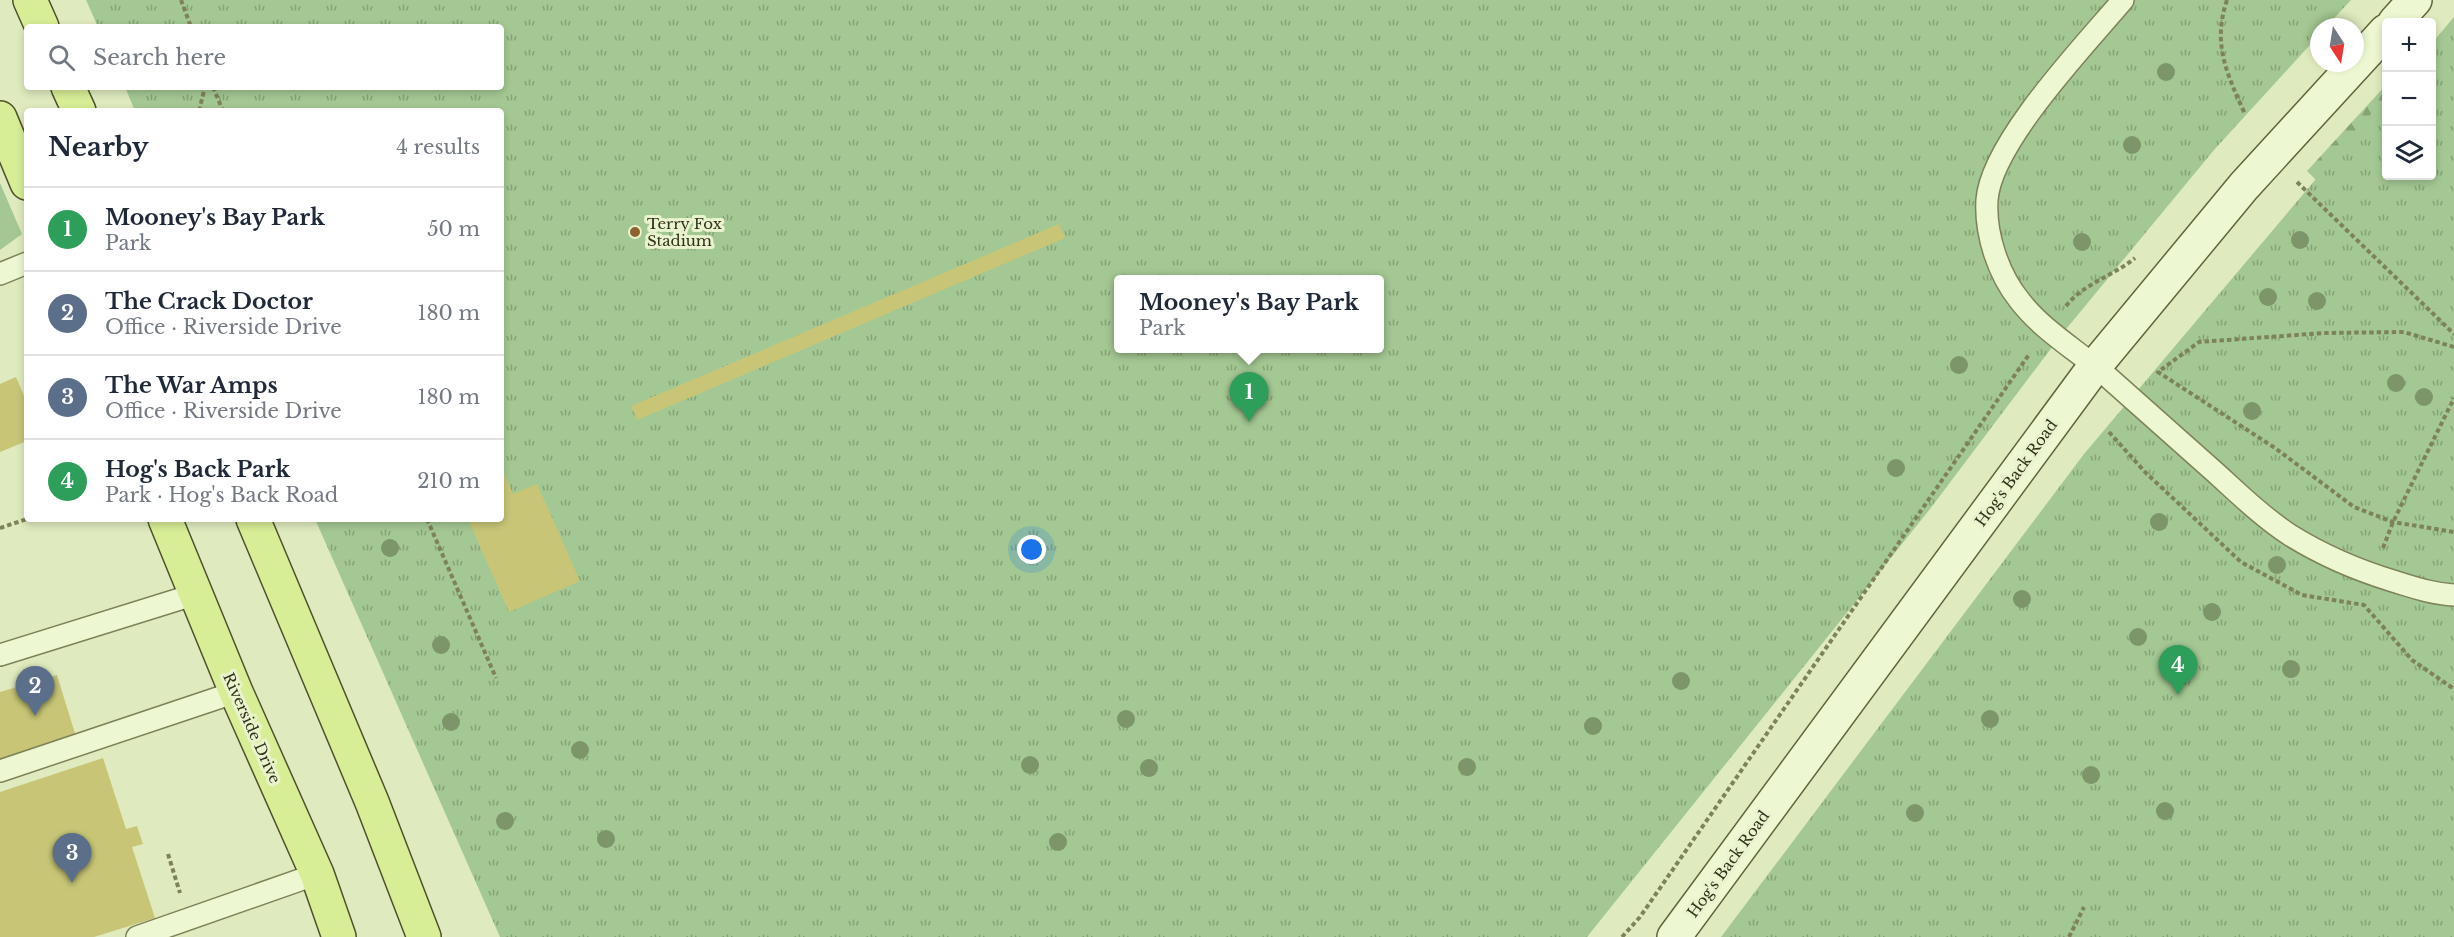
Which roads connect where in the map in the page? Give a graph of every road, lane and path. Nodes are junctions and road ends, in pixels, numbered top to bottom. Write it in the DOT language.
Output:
graph roads {
  1 [pos="30,0"];
  2 [pos="181,0"];
  3 [pos="2123,0"];
  4 [pos="2227,0"];
  5 [pos="2415,0"];
  6 [pos="2399,18"];
  7 [pos="41,24"];
  8 [pos="190,24"];
  9 [pos="2382,35"];
  10 [pos="69,90"];
  11 [pos="204,90"];
  12 [pos="214,90"];
  13 [pos="78,108"];
  14 [pos="200,108"];
  15 [pos="223,108"];
  16 [pos="2245,114"];
  17 [pos="0,118"];
  18 [pos="24,176"];
  19 [pos="2297,182"];
  20 [pos="24,264"];
  21 [pos="0,274"];
  22 [pos="2048,329"];
  23 [pos="2454,334"];
  24 [pos="2454,347"];
  25 [pos="2095,366"];
  26 [pos="2454,398"];
  27 [pos="2109,432"];
  28 [pos="24,520"];
  29 [pos="166,522"];
  30 [pos="254,522"];
  31 [pos="428,522"];
  32 [pos="2393,522"];
  33 [pos="0,528"];
  34 [pos="2454,532"];
  35 [pos="2380,557"];
  36 [pos="196,594"];
  37 [pos="2454,595"];
  38 [pos="0,655"];
  39 [pos="496,678"];
  40 [pos="2454,688"];
  41 [pos="236,692"];
  42 [pos="0,771"];
  43 [pos="317,874"];
  44 [pos="2084,907"];
  45 [pos="137,937"];
  46 [pos="339,937"];
  47 [pos="424,937"];
  48 [pos="1622,937"];
  49 [pos="1674,937"];
  50 [pos="2069,937"];
  1 -- 7 [label="main road"];
  2 -- 8 [label="path"];
  3 -- 22 [label="lane"];
  4 -- 16 [label="path"];
  5 -- 6 [label="main road"];
  9 -- 25 [label="main road, Hog's Back Road"];
  10 -- 13 [label="main road"];
  11 -- 14 [label="path"];
  12 -- 15 [label="path"];
  17 -- 18 [label="main road"];
  19 -- 23 [label="path"];
  20 -- 21 [label="lane"];
  22 -- 25 [label="lane"];
  22 -- 48 [label="path"];
  24 -- 32 [label="path"];
  25 -- 37 [label="lane"];
  25 -- 49 [label="main road, Hog's Back Road"];
  26 -- 32 [label="path"];
  27 -- 40 [label="path"];
  28 -- 33 [label="path"];
  29 -- 36 [label="main road, Riverside Drive"];
  30 -- 47 [label="main road"];
  31 -- 39 [label="path"];
  32 -- 34 [label="path"];
  32 -- 35 [label="path"];
  36 -- 38 [label="lane"];
  36 -- 41 [label="main road, Riverside Drive"];
  41 -- 42 [label="lane"];
  41 -- 43 [label="main road, Riverside Drive"];
  43 -- 45 [label="lane"];
  43 -- 46 [label="main road, Riverside Drive"];
  44 -- 50 [label="path"];
}
